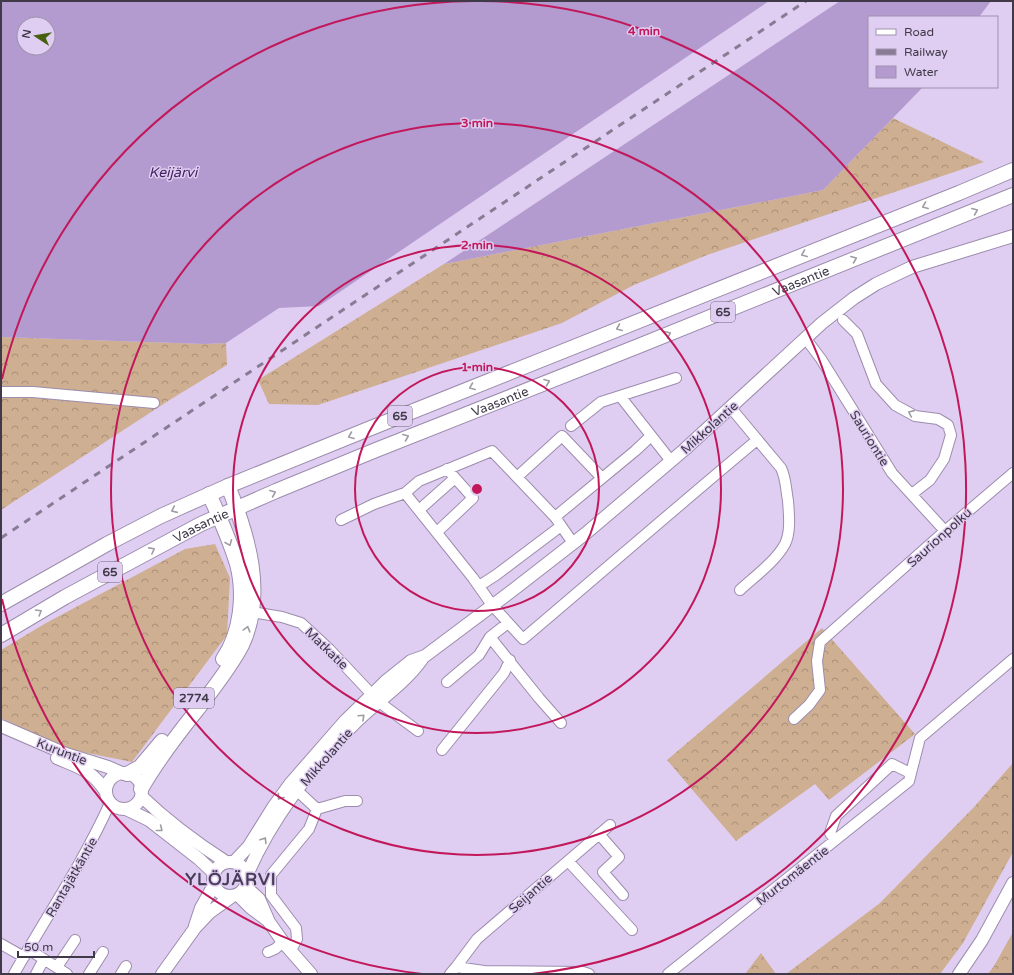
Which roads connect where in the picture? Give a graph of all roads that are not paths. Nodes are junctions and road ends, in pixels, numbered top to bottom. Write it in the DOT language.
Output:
graph roads {
  1 [pos="1013,170"];
  2 [pos="1013,195"];
  3 [pos="1013,236"];
  4 [pos="843,320"];
  5 [pos="806,339"];
  6 [pos="676,378"];
  7 [pos="1,392"];
  8 [pos="620,396"];
  9 [pos="154,403"];
  10 [pos="731,408"];
  11 [pos="571,426"];
  12 [pos="651,436"];
  13 [pos="757,440"];
  14 [pos="671,461"];
  15 [pos="447,469"];
  16 [pos="1013,473"];
  17 [pos="517,477"];
  18 [pos="455,478"];
  19 [pos="602,478"];
  20 [pos="228,486"];
  21 [pos="405,493"];
  22 [pos="210,494"];
  23 [pos="912,494"];
  24 [pos="237,508"];
  25 [pos="419,510"];
  26 [pos="219,516"];
  27 [pos="555,517"];
  28 [pos="341,520"];
  29 [pos="561,526"];
  30 [pos="945,531"];
  31 [pos="437,532"];
  32 [pos="573,543"];
  33 [pos="479,586"];
  34 [pos="740,590"];
  35 [pos="1,604"];
  36 [pos="492,605"];
  37 [pos="246,611"];
  38 [pos="508,623"];
  39 [pos="1,635"];
  40 [pos="490,637"];
  41 [pos="1013,659"];
  42 [pos="510,660"];
  43 [pos="448,682"];
  44 [pos="375,698"];
  45 [pos="794,719"];
  46 [pos="561,723"];
  47 [pos="1,726"];
  48 [pos="418,732"];
  49 [pos="1,733"];
  50 [pos="442,750"];
  51 [pos="910,773"];
  52 [pos="126,774"];
  53 [pos="294,787"];
  54 [pos="141,793"];
  55 [pos="108,798"];
  56 [pos="357,801"];
  57 [pos="126,809"];
  58 [pos="317,809"];
  59 [pos="610,825"];
  60 [pos="599,834"];
  61 [pos="835,840"];
  62 [pos="568,861"];
  63 [pos="230,862"];
  64 [pos="214,879"];
  65 [pos="1013,884"];
  66 [pos="240,888"];
  67 [pos="623,895"];
  68 [pos="195,928"];
  69 [pos="632,930"];
  70 [pos="75,940"];
  71 [pos="1,944"];
  72 [pos="287,946"];
  73 [pos="103,952"];
  74 [pos="268,952"];
  75 [pos="26,953"];
  76 [pos="44,959"];
  77 [pos="57,967"];
  78 [pos="453,971"];
  79 [pos="14,974"];
  80 [pos="36,974"];
  81 [pos="67,974"];
  82 [pos="89,974"];
  83 [pos="162,974"];
  84 [pos="311,974"];
  85 [pos="589,974"];
  86 [pos="668,974"];
  87 [pos="959,974"];
  1 -- 20 [label="highway, Vaasantie / 65, one-way"];
  24 -- 2 [label="highway, Vaasantie / 65, one-way"];
  3 -- 5 [label="main road, Mikkolantie"];
  23 -- 4 [label="street, one-way"];
  5 -- 10 [label="main road, Mikkolantie"];
  5 -- 23 [label="street, Sauriontie"];
  6 -- 8 [label="street"];
  7 -- 9 [label="street"];
  8 -- 11 [label="street"];
  8 -- 12 [label="street"];
  10 -- 13 [label="street"];
  10 -- 14 [label="main road, Mikkolantie"];
  12 -- 14 [label="street"];
  12 -- 19 [label="street"];
  13 -- 34 [label="street"];
  13 -- 38 [label="street"];
  14 -- 32 [label="main road, Mikkolantie"];
  15 -- 17 [label="street"];
  15 -- 18 [label="street"];
  15 -- 21 [label="street"];
  16 -- 30 [label="street, Saurionpolku"];
  17 -- 19 [label="street"];
  17 -- 27 [label="street"];
  18 -- 25 [label="street"];
  18 -- 31 [label="street"];
  19 -- 27 [label="street"];
  20 -- 22 [label="highway, Vaasantie / 65"];
  20 -- 24 [label="highway, 2774"];
  21 -- 25 [label="street"];
  21 -- 28 [label="street"];
  22 -- 26 [label="highway, 2774"];
  22 -- 35 [label="highway, Vaasantie / 65, one-way"];
  23 -- 30 [label="street, Sauriontie"];
  24 -- 26 [label="highway, Vaasantie / 65"];
  24 -- 37 [label="highway, 2774"];
  25 -- 31 [label="street"];
  26 -- 37 [label="highway, 2774, one-way"];
  39 -- 26 [label="highway, Vaasantie / 65, one-way"];
  27 -- 29 [label="street"];
  29 -- 32 [label="street"];
  29 -- 33 [label="street"];
  30 -- 45 [label="street, Saurionpolku"];
  31 -- 33 [label="street"];
  32 -- 36 [label="main road, Mikkolantie"];
  33 -- 36 [label="street"];
  36 -- 38 [label="street"];
  36 -- 44 [label="main road, Mikkolantie"];
  37 -- 44 [label="street, Matkatie"];
  37 -- 52 [label="highway, 2774"];
  54 -- 37 [label="highway, 2774, one-way"];
  38 -- 40 [label="street"];
  40 -- 42 [label="street"];
  40 -- 43 [label="street"];
  41 -- 51 [label="street, Murtomäentie"];
  42 -- 46 [label="street"];
  42 -- 50 [label="street"];
  44 -- 48 [label="street, Matkatie"];
  44 -- 53 [label="main road, Mikkolantie"];
  47 -- 52 [label="main road, Kuruntie"];
  49 -- 55 [label="main road, Kuruntie"];
  51 -- 61 [label="street, Murtomäentie"];
  51 -- 61 [label="street"];
  52 -- 54 [label="main road"];
  52 -- 55 [label="main road"];
  53 -- 58 [label="street"];
  53 -- 63 [label="main road, Mikkolantie, one-way"];
  66 -- 53 [label="main road, Mikkolantie, one-way"];
  54 -- 57 [label="main road"];
  54 -- 63 [label="main road"];
  55 -- 57 [label="main road"];
  55 -- 75 [label="street, Rantajätkäntie"];
  56 -- 58 [label="street"];
  57 -- 64 [label="main road, one-way"];
  58 -- 72 [label="street"];
  59 -- 60 [label="street, Seijantie"];
  60 -- 62 [label="street, Seijantie"];
  60 -- 67 [label="street"];
  61 -- 86 [label="street, Murtomäentie"];
  62 -- 69 [label="street"];
  62 -- 78 [label="street, Seijantie"];
  63 -- 64 [label="main road"];
  63 -- 66 [label="main road"];
  64 -- 66 [label="main road"];
  64 -- 68 [label="main road"];
  65 -- 87 [label="main road"];
  66 -- 68 [label="main road"];
  66 -- 72 [label="main road"];
  68 -- 83 [label="main road"];
  70 -- 77 [label="street"];
  71 -- 75 [label="street"];
  72 -- 74 [label="street"];
  72 -- 84 [label="main road"];
  73 -- 82 [label="street"];
  75 -- 76 [label="street"];
  75 -- 79 [label="street, Rantajätkäntie"];
  76 -- 77 [label="street"];
  76 -- 80 [label="street"];
  77 -- 81 [label="street"];
  78 -- 85 [label="street"];
}
